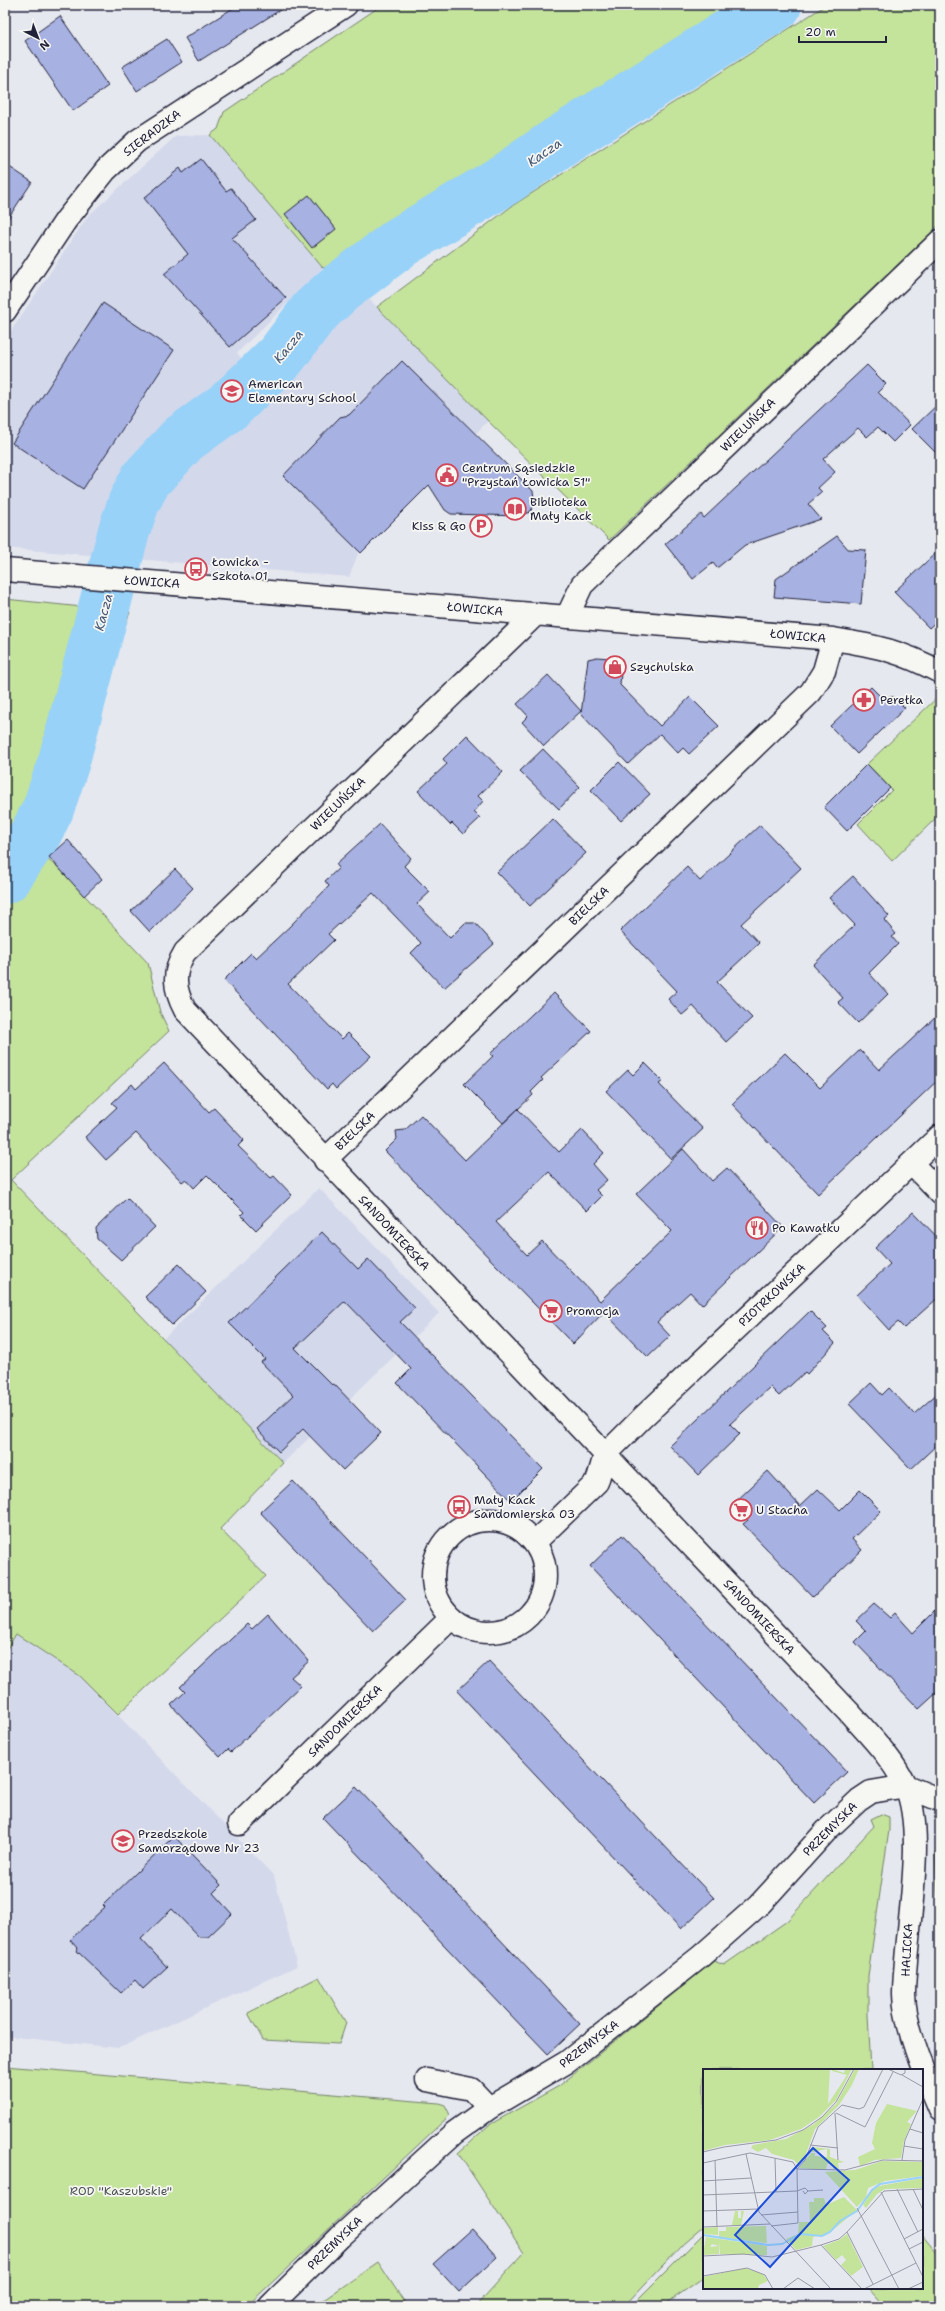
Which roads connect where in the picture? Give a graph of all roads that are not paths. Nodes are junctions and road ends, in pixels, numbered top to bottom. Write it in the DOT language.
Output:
graph roads {
  1 [pos="346,5"];
  2 [pos="940,241"];
  3 [pos="5,311"];
  4 [pos="5,570"];
  5 [pos="536,614"];
  6 [pos="567,617"];
  7 [pos="833,640"];
  8 [pos="940,672"];
  9 [pos="185,1010"];
  10 [pos="940,1136"];
  11 [pos="325,1160"];
  12 [pos="912,1164"];
  13 [pos="940,1193"];
  14 [pos="605,1455"];
  15 [pos="535,1542"];
  16 [pos="451,1618"];
  17 [pos="906,1786"];
  18 [pos="940,1800"];
  19 [pos="239,1824"];
  20 [pos="427,2080"];
  21 [pos="489,2108"];
  22 [pos="940,2110"];
  23 [pos="270,2306"];
  1 -- 3 [label="street, SIERADZKA"];
  2 -- 6 [label="street, WIELUŃSKA"];
  4 -- 5 [label="street, ŁOWICKA"];
  5 -- 6 [label="street, ŁOWICKA"];
  5 -- 9 [label="street, WIELUŃSKA"];
  6 -- 7 [label="street, ŁOWICKA"];
  7 -- 8 [label="street, ŁOWICKA"];
  7 -- 11 [label="street, BIELSKA"];
  9 -- 11 [label="street, SANDOMIERSKA"];
  10 -- 12 [label="street, PIOTRKOWSKA"];
  11 -- 14 [label="street, SANDOMIERSKA"];
  12 -- 13 [label="street"];
  12 -- 14 [label="street, PIOTRKOWSKA"];
  14 -- 15 [label="street"];
  14 -- 17 [label="street, SANDOMIERSKA"];
  15 -- 16 [label="street"];
  15 -- 16 [label="street"];
  16 -- 19 [label="street, SANDOMIERSKA"];
  17 -- 18 [label="street"];
  17 -- 21 [label="street, PRZEMYSKA"];
  17 -- 22 [label="street, HALICKA"];
  20 -- 21 [label="street"];
  21 -- 23 [label="street, PRZEMYSKA"];
}
